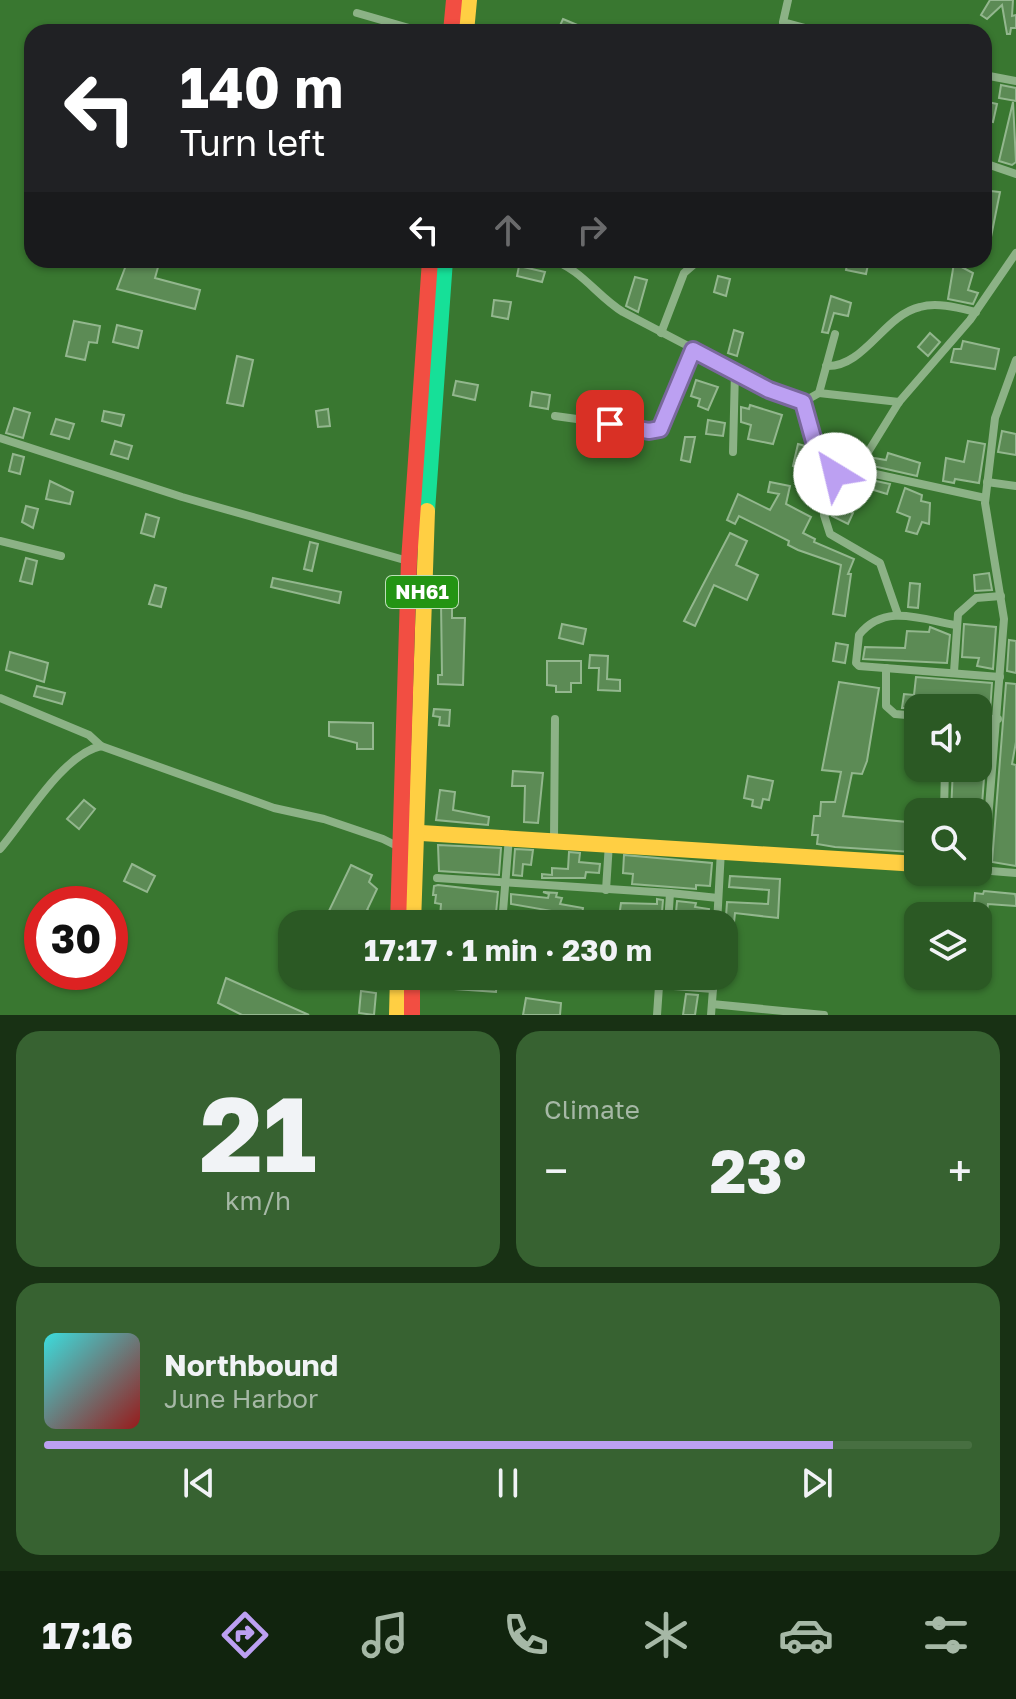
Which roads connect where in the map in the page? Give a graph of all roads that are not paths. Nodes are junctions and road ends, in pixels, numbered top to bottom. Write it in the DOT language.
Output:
graph roads {
  1 [pos="454,0"];
  2 [pos="469,0"];
  3 [pos="788,0"];
  4 [pos="357,13"];
  5 [pos="395,24"];
  6 [pos="452,24"];
  7 [pos="467,24"];
  8 [pos="790,24"];
  9 [pos="992,76"];
  10 [pos="1016,81"];
  11 [pos="992,166"];
  12 [pos="1016,174"];
  13 [pos="1016,253"];
  14 [pos="429,268"];
  15 [pos="444,268"];
  16 [pos="569,268"];
  17 [pos="690,268"];
  18 [pos="976,312"];
  19 [pos="661,333"];
  20 [pos="835,334"];
  21 [pos="693,350"];
  22 [pos="1016,360"];
  23 [pos="826,366"];
  24 [pos="735,371"];
  25 [pos="819,393"];
  26 [pos="803,402"];
  27 [pos="899,402"];
  28 [pos="555,416"];
  29 [pos="0,438"];
  30 [pos="733,452"];
  31 [pos="857,470"];
  32 [pos="835,474"];
  33 [pos="987,482"];
  34 [pos="1016,486"];
  35 [pos="985,498"];
  36 [pos="0,541"];
  37 [pos="61,556"];
  38 [pos="409,561"];
  39 [pos="1001,596"];
  40 [pos="898,615"];
  41 [pos="955,625"];
  42 [pos="886,668"];
  43 [pos="954,672"];
  44 [pos="1000,677"];
  45 [pos="0,698"];
  46 [pos="904,715"];
  47 [pos="555,719"];
  48 [pos="992,719"];
  49 [pos="998,719"];
  50 [pos="101,746"];
  51 [pos="989,798"];
  52 [pos="509,836"];
  53 [pos="405,837"];
  54 [pos="554,839"];
  55 [pos="609,842"];
  56 [pos="0,849"];
  57 [pos="721,849"];
  58 [pos="904,863"];
  59 [pos="992,871"];
  60 [pos="1016,873"];
  61 [pos="437,878"];
  62 [pos="505,883"];
  63 [pos="606,890"];
  64 [pos="670,893"];
  65 [pos="718,898"];
  66 [pos="408,910"];
  67 [pos="503,910"];
  68 [pos="669,910"];
  69 [pos="718,910"];
  70 [pos="398,990"];
  71 [pos="412,990"];
  72 [pos="660,990"];
  73 [pos="713,990"];
  74 [pos="712,1004"];
  75 [pos="750,1012"];
  76 [pos="397,1015"];
  77 [pos="412,1015"];
  78 [pos="657,1015"];
  79 [pos="711,1015"];
  80 [pos="824,1015"];
  1 -- 6 [label="main road"];
  2 -- 7 [label="main road"];
  3 -- 8 [label="street"];
  4 -- 5 [label="street"];
  9 -- 10 [label="street"];
  11 -- 12 [label="street"];
  13 -- 18 [label="street"];
  14 -- 38 [label="main road, NH61"];
  15 -- 53 [label="main road, NH61"];
  16 -- 19 [label="street"];
  17 -- 19 [label="street"];
  18 -- 23 [label="street"];
  18 -- 27 [label="street"];
  19 -- 21 [label="street"];
  20 -- 23 [label="street"];
  21 -- 24 [label="street"];
  21 -- 28 [label="street"];
  22 -- 33 [label="street"];
  23 -- 25 [label="street"];
  24 -- 26 [label="street"];
  24 -- 30 [label="street"];
  25 -- 26 [label="street"];
  25 -- 27 [label="street"];
  26 -- 32 [label="street"];
  27 -- 31 [label="street"];
  29 -- 38 [label="street"];
  31 -- 32 [label="street"];
  31 -- 35 [label="street"];
  32 -- 40 [label="street"];
  33 -- 34 [label="street"];
  33 -- 35 [label="street"];
  35 -- 39 [label="street"];
  36 -- 37 [label="street"];
  38 -- 53 [label="main road, NH61"];
  39 -- 41 [label="street"];
  39 -- 44 [label="street"];
  40 -- 41 [label="street"];
  40 -- 42 [label="street"];
  41 -- 43 [label="street"];
  42 -- 43 [label="street"];
  42 -- 46 [label="street"];
  43 -- 44 [label="street"];
  44 -- 49 [label="street"];
  45 -- 50 [label="street"];
  47 -- 54 [label="street"];
  48 -- 49 [label="street"];
  49 -- 51 [label="street"];
  50 -- 53 [label="street"];
  50 -- 56 [label="street"];
  52 -- 53 [label="main road"];
  52 -- 54 [label="main road"];
  52 -- 62 [label="street"];
  53 -- 66 [label="main road, NH61"];
  54 -- 55 [label="main road"];
  55 -- 57 [label="main road"];
  55 -- 63 [label="street"];
  57 -- 58 [label="main road"];
  57 -- 65 [label="street"];
  59 -- 60 [label="street"];
  61 -- 62 [label="street"];
  62 -- 63 [label="street"];
  62 -- 67 [label="street"];
  63 -- 64 [label="street"];
  64 -- 65 [label="street"];
  64 -- 68 [label="street"];
  65 -- 69 [label="street"];
  70 -- 76 [label="main road"];
  71 -- 77 [label="main road"];
  72 -- 78 [label="street"];
  73 -- 74 [label="street"];
  74 -- 75 [label="street"];
  74 -- 79 [label="street"];
  75 -- 80 [label="street"];
}
